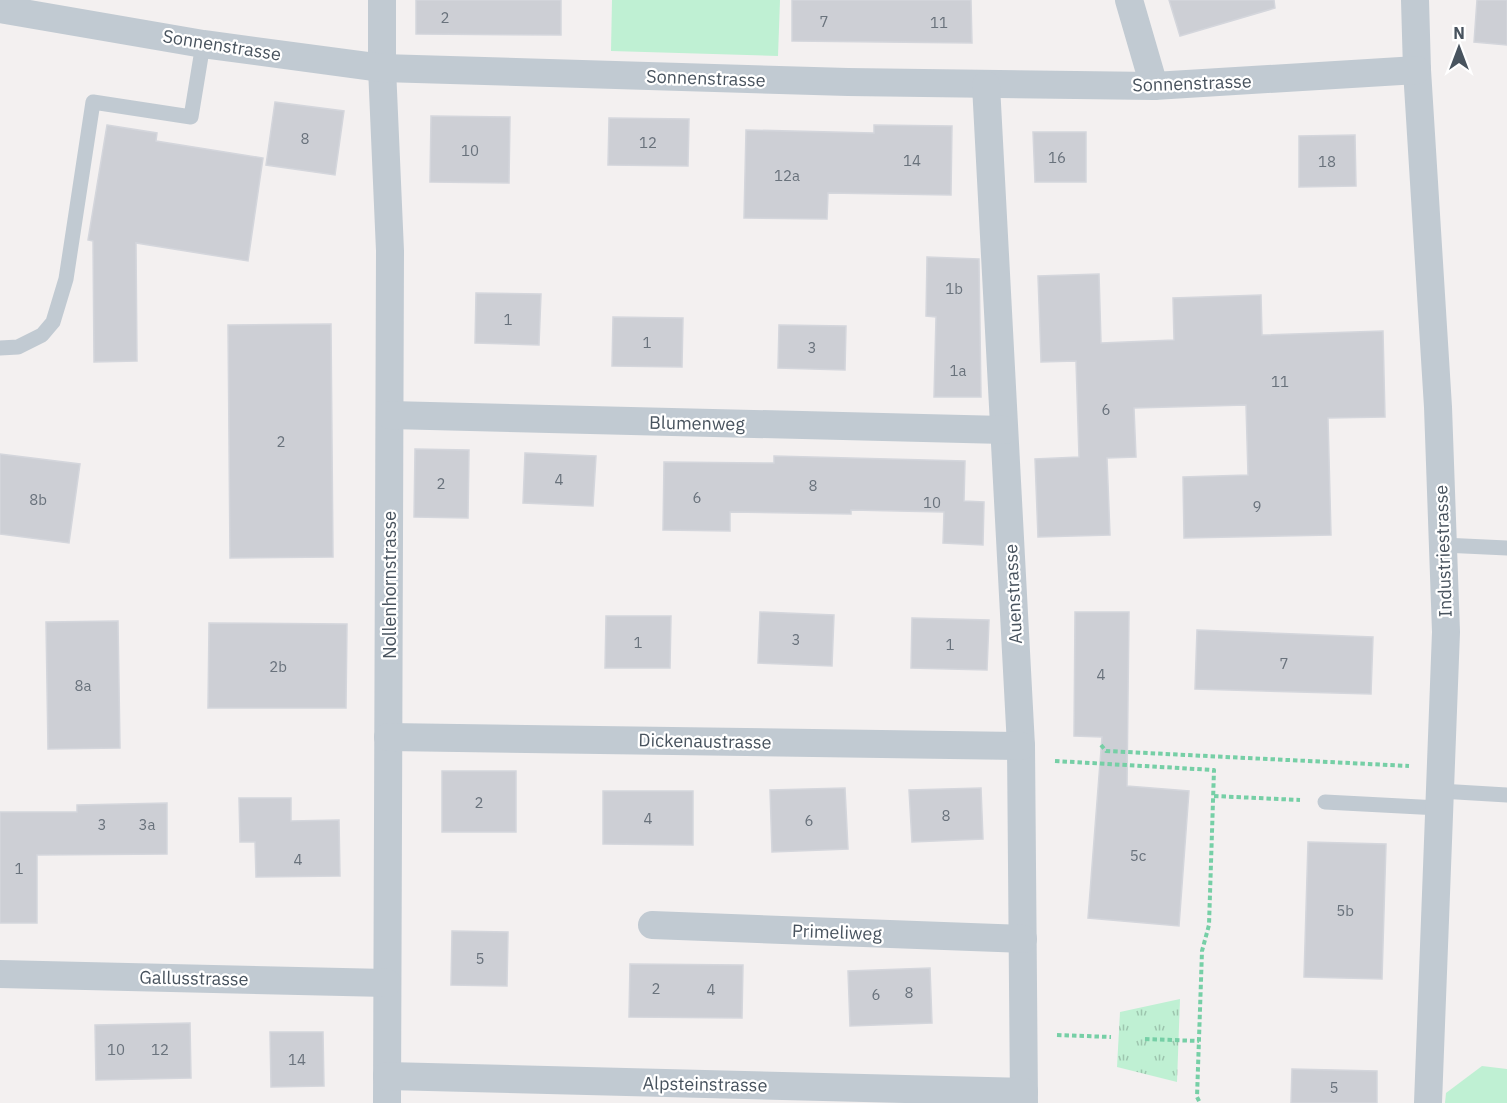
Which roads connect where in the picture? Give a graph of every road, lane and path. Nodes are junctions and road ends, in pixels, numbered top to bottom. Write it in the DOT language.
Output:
graph roads {
  1 [pos="382,0"];
  2 [pos="1129,0"];
  3 [pos="1415,0"];
  4 [pos="0,9"];
  5 [pos="203,44"];
  6 [pos="382,68"];
  7 [pos="1417,70"];
  8 [pos="986,85"];
  9 [pos="1154,86"];
  10 [pos="0,348"];
  11 [pos="390,415"];
  12 [pos="1004,430"];
  13 [pos="1443,544"];
  14 [pos="1507,548"];
  15 [pos="388,737"];
  16 [pos="1101,744"];
  17 [pos="1021,752"];
  18 [pos="1414,766"];
  19 [pos="1507,795"];
  20 [pos="1214,796"];
  21 [pos="1439,800"];
  22 [pos="1325,802"];
  23 [pos="652,925"];
  24 [pos="1023,939"];
  25 [pos="0,974"];
  26 [pos="387,983"];
  27 [pos="1092,1037"];
  28 [pos="1111,1037"];
  29 [pos="1145,1038"];
  30 [pos="1199,1041"];
  31 [pos="387,1089"];
  32 [pos="1024,1097"];
  33 [pos="1200,1103"];
  34 [pos="1428,1103"];
  1 -- 6 [label="street, Nollenhornstrasse"];
  2 -- 9 [label="street"];
  3 -- 7 [label="street, Industriestrasse"];
  4 -- 5 [label="street, Sonnenstrasse"];
  5 -- 6 [label="street, Sonnenstrasse"];
  5 -- 10 [label="lane"];
  6 -- 8 [label="street, Sonnenstrasse"];
  6 -- 11 [label="street, Nollenhornstrasse"];
  7 -- 9 [label="street, Sonnenstrasse"];
  7 -- 13 [label="street, Industriestrasse"];
  8 -- 9 [label="street, Sonnenstrasse"];
  8 -- 12 [label="street, Auenstrasse"];
  11 -- 12 [label="street, Blumenweg"];
  11 -- 15 [label="street, Nollenhornstrasse"];
  12 -- 17 [label="street, Auenstrasse"];
  13 -- 14 [label="lane"];
  13 -- 21 [label="street, Industriestrasse"];
  15 -- 17 [label="street, Dickenaustrasse"];
  15 -- 26 [label="street, Nollenhornstrasse"];
  16 -- 18 [label="path"];
  17 -- 20 [label="path"];
  17 -- 24 [label="street, Auenstrasse"];
  19 -- 21 [label="lane"];
  20 -- 22 [label="path"];
  20 -- 30 [label="path"];
  21 -- 22 [label="lane"];
  21 -- 34 [label="street, Industriestrasse"];
  23 -- 24 [label="street, Primeliweg"];
  24 -- 32 [label="street, Auenstrasse"];
  25 -- 26 [label="street, Gallusstrasse"];
  26 -- 31 [label="street, Nollenhornstrasse"];
  27 -- 28 [label="path"];
  29 -- 30 [label="path"];
  30 -- 33 [label="path"];
  31 -- 32 [label="street, Alpsteinstrasse"];
}
